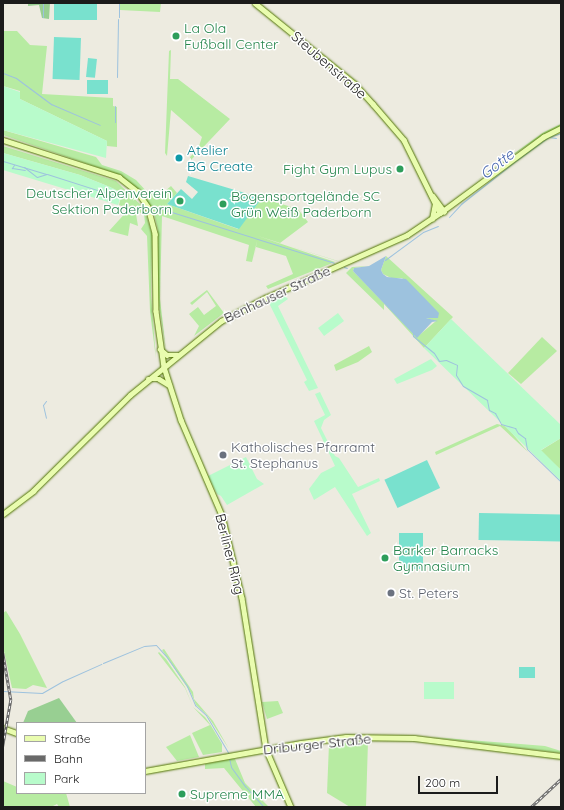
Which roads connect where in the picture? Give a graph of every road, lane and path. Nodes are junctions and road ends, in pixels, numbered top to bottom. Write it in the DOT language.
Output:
graph roads {
  1 [pos="255,3"];
  2 [pos="561,128"];
  3 [pos="3,140"];
  4 [pos="437,202"];
  5 [pos="454,203"];
  6 [pos="442,212"];
  7 [pos="432,219"];
  8 [pos="160,348"];
  9 [pos="180,354"];
  10 [pos="164,367"];
  11 [pos="148,380"];
  12 [pos="169,385"];
  13 [pos="3,514"];
  14 [pos="3,728"];
  15 [pos="16,734"];
  16 [pos="266,749"];
  17 [pos="561,756"];
  18 [pos="146,771"];
  19 [pos="291,807"];
  1 -- 4 [label="main road, Steubenstraße"];
  2 -- 5 [label="main road, Benhauser Straße"];
  3 -- 8 [label="main road, Berliner Ring"];
  4 -- 5 [label="main road"];
  4 -- 6 [label="main road, Steubenstraße"];
  4 -- 7 [label="main road"];
  5 -- 6 [label="main road, Benhauser Straße"];
  6 -- 7 [label="main road, Benhauser Straße"];
  7 -- 9 [label="main road, Benhauser Straße"];
  8 -- 9 [label="main road"];
  8 -- 10 [label="main road, Berliner Ring"];
  9 -- 10 [label="main road, Benhauser Straße"];
  10 -- 11 [label="main road, Benhauser Straße"];
  10 -- 12 [label="main road, Berliner Ring"];
  11 -- 12 [label="main road"];
  11 -- 13 [label="main road, Benhauser Straße"];
  12 -- 16 [label="main road, Berliner Ring"];
  14 -- 15 [label="main road"];
  16 -- 17 [label="main road, Driburger Straße"];
  16 -- 18 [label="main road, Driburger Straße"];
  16 -- 19 [label="main road, Berliner Ring"];
}
